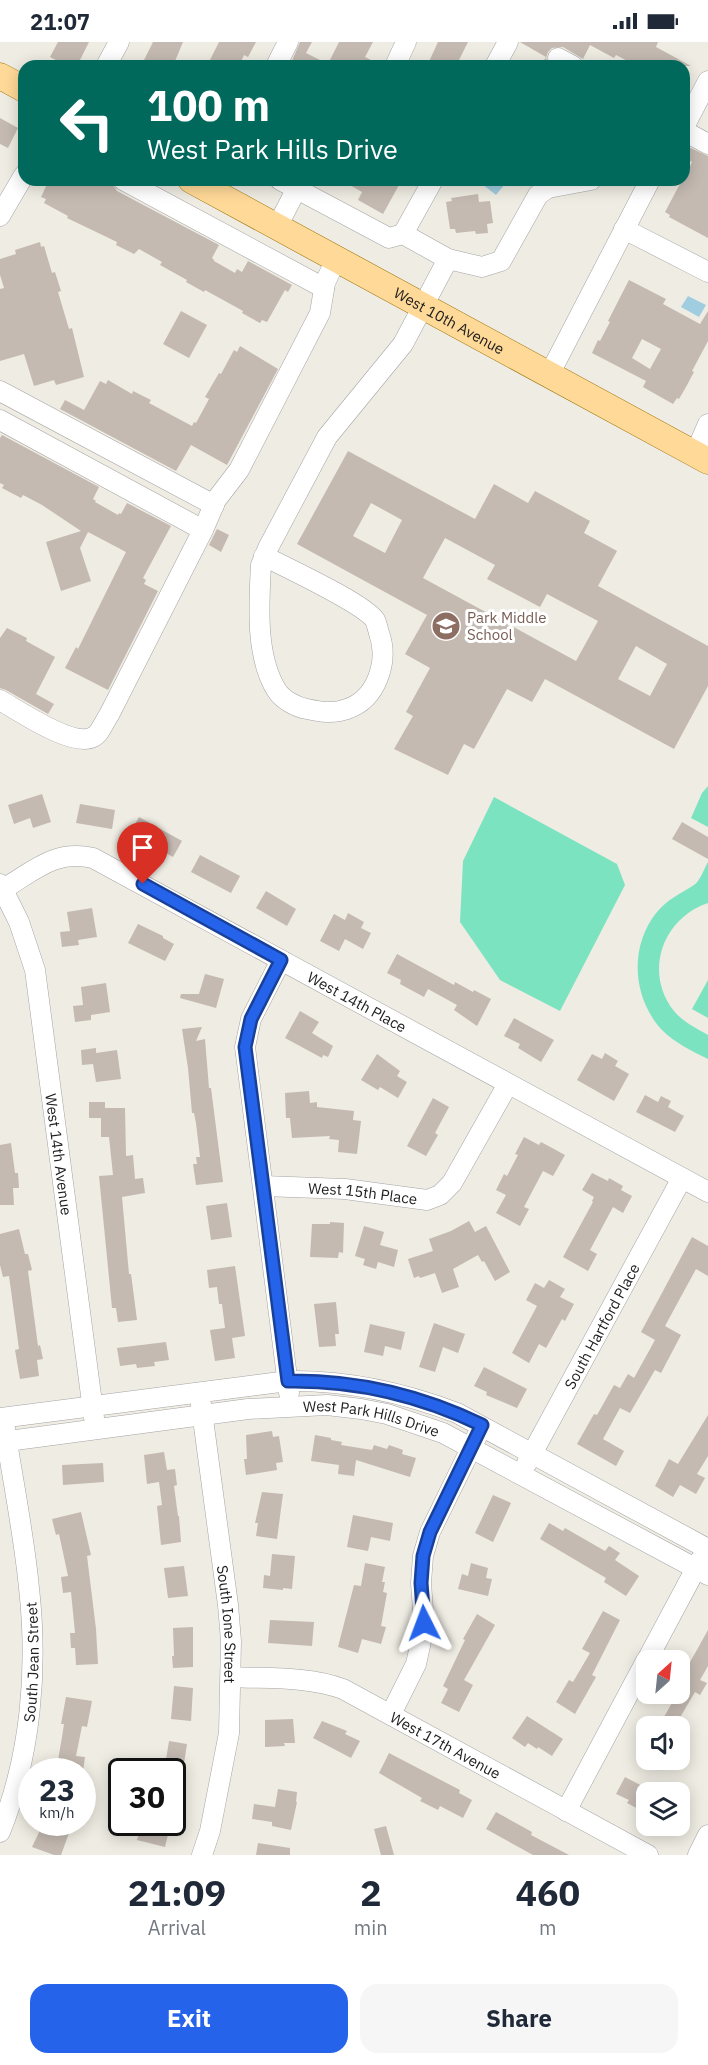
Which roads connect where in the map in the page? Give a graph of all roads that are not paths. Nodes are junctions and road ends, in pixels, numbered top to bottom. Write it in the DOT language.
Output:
graph roads {
  1 [pos="118,42"];
  2 [pos="288,42"];
  3 [pos="406,42"];
  4 [pos="508,42"];
  5 [pos="109,60"];
  6 [pos="279,60"];
  7 [pos="398,60"];
  8 [pos="498,60"];
  9 [pos="0,76"];
  10 [pos="708,81"];
  11 [pos="18,86"];
  12 [pos="690,117"];
  13 [pos="690,133"];
  14 [pos="708,144"];
  15 [pos="18,185"];
  16 [pos="134,186"];
  17 [pos="202,186"];
  18 [pos="288,186"];
  19 [pos="290,186"];
  20 [pos="430,186"];
  21 [pos="559,186"];
  22 [pos="647,186"];
  23 [pos="0,216"];
  24 [pos="277,227"];
  25 [pos="624,229"];
  26 [pos="403,234"];
  27 [pos="336,259"];
  28 [pos="448,260"];
  29 [pos="708,272"];
  30 [pos="324,288"];
  31 [pos="424,307"];
  32 [pos="549,375"];
  33 [pos="0,391"];
  34 [pos="0,420"];
  35 [pos="708,424"];
  36 [pos="702,458"];
  37 [pos="214,505"];
  38 [pos="203,530"];
  39 [pos="264,556"];
  40 [pos="0,700"];
  41 [pos="1,887"];
  42 [pos="281,960"];
  43 [pos="508,1084"];
  44 [pos="682,1178"];
  45 [pos="263,1186"];
  46 [pos="708,1192"];
  47 [pos="288,1381"];
  48 [pos="199,1392"];
  49 [pos="93,1405"];
  50 [pos="291,1405"];
  51 [pos="203,1415"];
  52 [pos="2,1418"];
  53 [pos="482,1425"];
  54 [pos="96,1430"];
  55 [pos="4,1442"];
  56 [pos="471,1447"];
  57 [pos="533,1453"];
  58 [pos="522,1474"];
  59 [pos="708,1548"];
  60 [pos="702,1572"];
  61 [pos="654,1650"];
  62 [pos="231,1677"];
  63 [pos="636,1681"];
  64 [pos="391,1714"];
  65 [pos="566,1811"];
  66 [pos="0,1832"];
  67 [pos="708,1835"];
  68 [pos="202,1855"];
  69 [pos="648,1855"];
  70 [pos="698,1855"];
  1 -- 5 [label="street"];
  2 -- 6 [label="street"];
  3 -- 7 [label="street"];
  4 -- 8 [label="street"];
  9 -- 11 [label="main road"];
  10 -- 12 [label="street"];
  13 -- 14 [label="street"];
  15 -- 23 [label="street"];
  16 -- 30 [label="street"];
  17 -- 24 [label="main road, West 10th Avenue"];
  18 -- 24 [label="street"];
  19 -- 26 [label="street"];
  20 -- 26 [label="street"];
  21 -- 28 [label="street"];
  22 -- 25 [label="street"];
  24 -- 27 [label="main road, West 10th Avenue"];
  25 -- 29 [label="street"];
  25 -- 32 [label="street"];
  26 -- 28 [label="street"];
  27 -- 30 [label="street"];
  27 -- 31 [label="main road, West 10th Avenue"];
  28 -- 31 [label="street"];
  30 -- 37 [label="street"];
  31 -- 32 [label="main road, West 10th Avenue"];
  31 -- 39 [label="street"];
  32 -- 36 [label="main road, West 10th Avenue"];
  33 -- 37 [label="street"];
  34 -- 38 [label="street"];
  35 -- 36 [label="street"];
  37 -- 38 [label="street"];
  38 -- 40 [label="street"];
  39 -- 39 [label="street"];
  41 -- 42 [label="street, West 14th Place"];
  41 -- 49 [label="street, West 14th Avenue"];
  42 -- 43 [label="street, West 14th Place"];
  42 -- 45 [label="street"];
  43 -- 44 [label="street, West 14th Place"];
  43 -- 45 [label="street, West 15th Place"];
  44 -- 46 [label="street, West 14th Place"];
  44 -- 57 [label="street, South Hartford Place"];
  45 -- 47 [label="street"];
  47 -- 48 [label="street, West Park Hills Drive"];
  47 -- 50 [label="street"];
  47 -- 53 [label="street, West Park Hills Drive"];
  48 -- 49 [label="street, West Park Hills Drive"];
  48 -- 51 [label="street, South Ione Street"];
  49 -- 52 [label="street, West Park Hills Drive"];
  49 -- 54 [label="street, West 14th Avenue"];
  50 -- 51 [label="street, West Park Hills Drive"];
  50 -- 56 [label="street, West Park Hills Drive"];
  51 -- 54 [label="street, West Park Hills Drive"];
  51 -- 62 [label="street, South Ione Street"];
  52 -- 55 [label="street, South Jean Street"];
  53 -- 56 [label="street"];
  53 -- 57 [label="street, West Park Hills Drive"];
  54 -- 55 [label="street, West Park Hills Drive"];
  55 -- 66 [label="street, South Jean Street"];
  56 -- 58 [label="street, West Park Hills Drive"];
  56 -- 64 [label="street"];
  57 -- 58 [label="street, South Hartford Place"];
  57 -- 59 [label="street, West Park Hills Drive"];
  58 -- 60 [label="street, West Park Hills Drive"];
  59 -- 60 [label="street"];
  60 -- 61 [label="street"];
  62 -- 64 [label="street, West 17th Avenue"];
  62 -- 68 [label="street, South Ione Street"];
  63 -- 65 [label="street"];
  64 -- 65 [label="street, West 17th Avenue"];
  65 -- 69 [label="street, West 17th Avenue"];
  67 -- 70 [label="street"];
}
